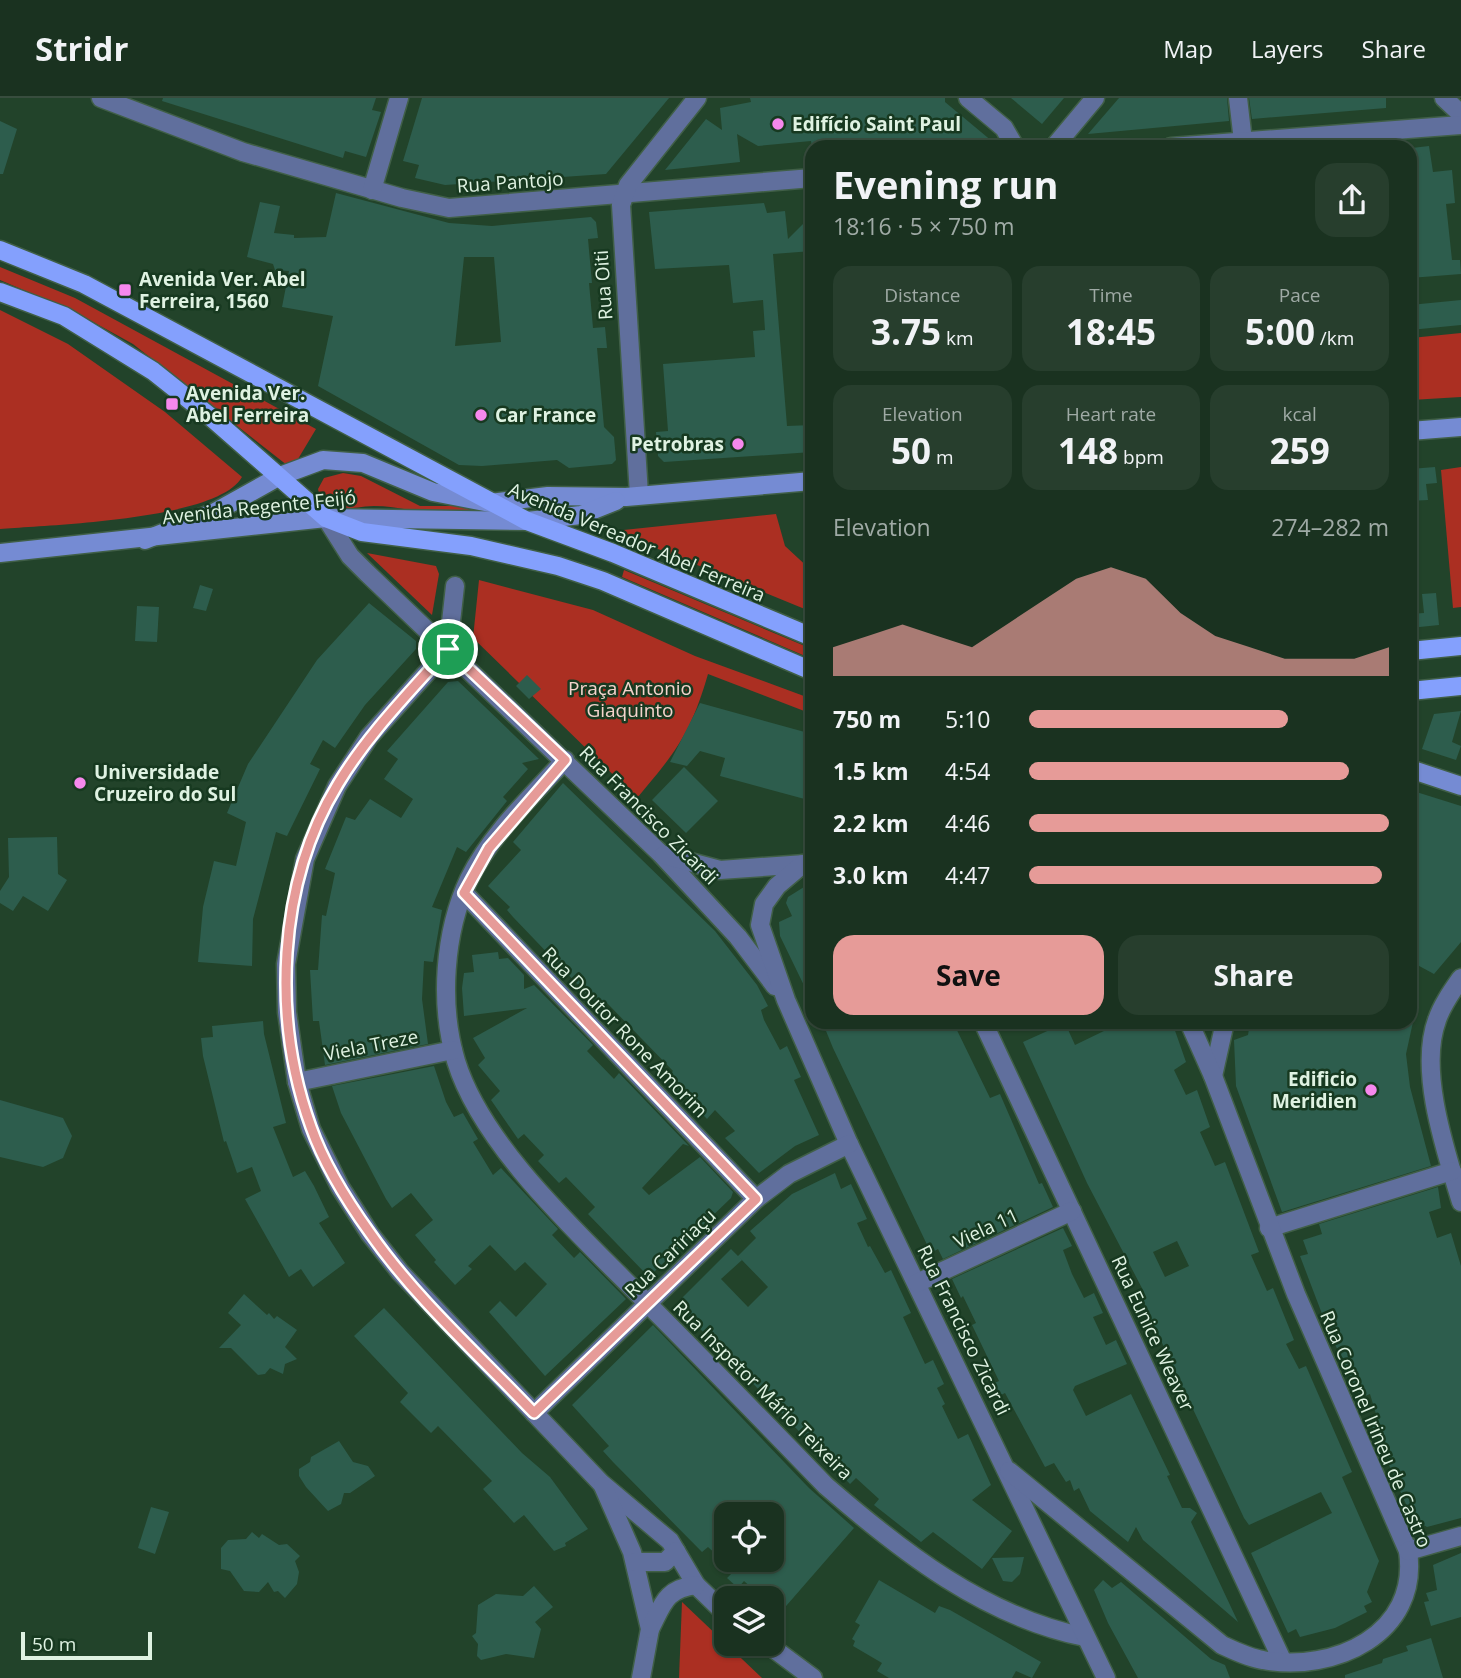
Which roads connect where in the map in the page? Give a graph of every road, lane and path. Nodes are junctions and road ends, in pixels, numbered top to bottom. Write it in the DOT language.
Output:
graph roads {
  1 [pos="102,98"];
  2 [pos="399,98"];
  3 [pos="697,98"];
  4 [pos="968,98"];
  5 [pos="1095,98"];
  6 [pos="1238,98"];
  7 [pos="1444,98"];
  8 [pos="1461,114"];
  9 [pos="1461,125"];
  10 [pos="1011,140"];
  11 [pos="1060,140"];
  12 [pos="1243,140"];
  13 [pos="1257,140"];
  14 [pos="805,179"];
  15 [pos="372,190"];
  16 [pos="623,194"];
  17 [pos="0,250"];
  18 [pos="0,292"];
  19 [pos="1461,427"];
  20 [pos="1417,430"];
  21 [pos="280,476"];
  22 [pos="805,482"];
  23 [pos="632,496"];
  24 [pos="490,503"];
  25 [pos="326,518"];
  26 [pos="527,521"];
  27 [pos="145,540"];
  28 [pos="0,553"];
  29 [pos="455,586"];
  30 [pos="805,634"];
  31 [pos="1461,646"];
  32 [pos="448,649"];
  33 [pos="1417,650"];
  34 [pos="805,668"];
  35 [pos="1461,686"];
  36 [pos="1417,690"];
  37 [pos="565,760"];
  38 [pos="1417,771"];
  39 [pos="1461,786"];
  40 [pos="661,854"];
  41 [pos="805,864"];
  42 [pos="805,866"];
  43 [pos="464,893"];
  44 [pos="1461,978"];
  45 [pos="786,1000"];
  46 [pos="986,1029"];
  47 [pos="1192,1029"];
  48 [pos="1223,1029"];
  49 [pos="453,1050"];
  50 [pos="1213,1076"];
  51 [pos="297,1082"];
  52 [pos="849,1144"];
  53 [pos="1452,1171"];
  54 [pos="756,1199"];
  55 [pos="1461,1202"];
  56 [pos="1072,1211"];
  57 [pos="1269,1228"];
  58 [pos="918,1283"];
  59 [pos="648,1303"];
  60 [pos="534,1413"];
  61 [pos="1009,1471"];
  62 [pos="601,1483"];
  63 [pos="652,1524"];
  64 [pos="1461,1536"];
  65 [pos="627,1539"];
  66 [pos="676,1551"];
  67 [pos="1408,1551"];
  68 [pos="635,1562"];
  69 [pos="696,1585"];
  70 [pos="714,1602"];
  71 [pos="650,1629"];
  72 [pos="1086,1637"];
  73 [pos="783,1656"];
  74 [pos="1283,1662"];
  75 [pos="641,1678"];
  76 [pos="813,1678"];
  77 [pos="1106,1678"];
  1 -- 15 [label="street, Rua Pantojo"];
  2 -- 15 [label="street"];
  3 -- 16 [label="street"];
  4 -- 10 [label="street"];
  5 -- 11 [label="street"];
  6 -- 12 [label="street"];
  7 -- 8 [label="street"];
  9 -- 13 [label="street"];
  14 -- 16 [label="street, Rua Pantojo"];
  15 -- 16 [label="street, Rua Pantojo"];
  16 -- 23 [label="street, Rua Oiti"];
  17 -- 24 [label="main road, Avenida Vereador Abel Ferreira"];
  18 -- 21 [label="main road"];
  19 -- 20 [label="main road"];
  21 -- 24 [label="main road, Avenida Regente Feijó"];
  21 -- 25 [label="main road"];
  21 -- 27 [label="main road, Avenida Regente Feijó"];
  22 -- 23 [label="main road, Avenida Regente Feijó"];
  23 -- 24 [label="main road, Avenida Regente Feijó"];
  23 -- 26 [label="main road, Avenida Regente Feijó"];
  24 -- 26 [label="main road, Avenida Vereador Abel Ferreira"];
  25 -- 26 [label="main road, Avenida Regente Feijó"];
  25 -- 27 [label="main road, Avenida Regente Feijó"];
  25 -- 32 [label="street, Rua Francisco Zicardi"];
  25 -- 34 [label="main road"];
  26 -- 30 [label="main road, Avenida Vereador Abel Ferreira"];
  27 -- 28 [label="main road, Avenida Regente Feijó"];
  29 -- 32 [label="street"];
  31 -- 33 [label="main road"];
  32 -- 37 [label="street, Rua Francisco Zicardi"];
  32 -- 51 [label="street"];
  35 -- 36 [label="main road"];
  37 -- 40 [label="street, Rua Francisco Zicardi"];
  37 -- 43 [label="street, Rua Inspetor Mário Teixeira"];
  38 -- 39 [label="main road"];
  40 -- 41 [label="street"];
  40 -- 45 [label="street, Rua Francisco Zicardi"];
  42 -- 45 [label="street, Rua Francisco Zicardi"];
  43 -- 49 [label="street, Rua Inspetor Mário Teixeira"];
  43 -- 54 [label="street, Rua Doutor Rone Amorim"];
  44 -- 53 [label="street"];
  45 -- 52 [label="street, Rua Francisco Zicardi"];
  46 -- 56 [label="street, Rua Eunice Weaver"];
  47 -- 50 [label="street, Rua Coronel Irineu de Castro"];
  48 -- 50 [label="street"];
  49 -- 51 [label="street, Viela Treze"];
  49 -- 59 [label="street, Rua Inspetor Mário Teixeira"];
  50 -- 57 [label="street, Rua Coronel Irineu de Castro"];
  51 -- 60 [label="street"];
  52 -- 54 [label="street, Rua Caririaçu"];
  52 -- 58 [label="street, Rua Francisco Zicardi"];
  53 -- 55 [label="street"];
  53 -- 57 [label="street"];
  54 -- 59 [label="street, Rua Caririaçu"];
  56 -- 58 [label="street, Viela 11"];
  56 -- 74 [label="street, Rua Eunice Weaver"];
  57 -- 67 [label="street, Rua Coronel Irineu de Castro"];
  58 -- 61 [label="street, Rua Francisco Zicardi"];
  59 -- 60 [label="street, Rua Caririaçu"];
  59 -- 72 [label="street, Rua Inspetor Mário Teixeira"];
  60 -- 62 [label="street"];
  61 -- 72 [label="street, Rua Francisco Zicardi"];
  61 -- 74 [label="street, Rua Coronel Irineu de Castro"];
  62 -- 63 [label="street"];
  62 -- 65 [label="street"];
  63 -- 65 [label="street"];
  63 -- 66 [label="street"];
  64 -- 67 [label="street"];
  65 -- 68 [label="street"];
  66 -- 68 [label="street"];
  66 -- 69 [label="street"];
  67 -- 74 [label="street, Rua Coronel Irineu de Castro"];
  68 -- 71 [label="street"];
  69 -- 70 [label="street"];
  69 -- 71 [label="street"];
  71 -- 75 [label="street"];
  72 -- 77 [label="street, Rua Francisco Zicardi"];
  73 -- 76 [label="street"];
}
